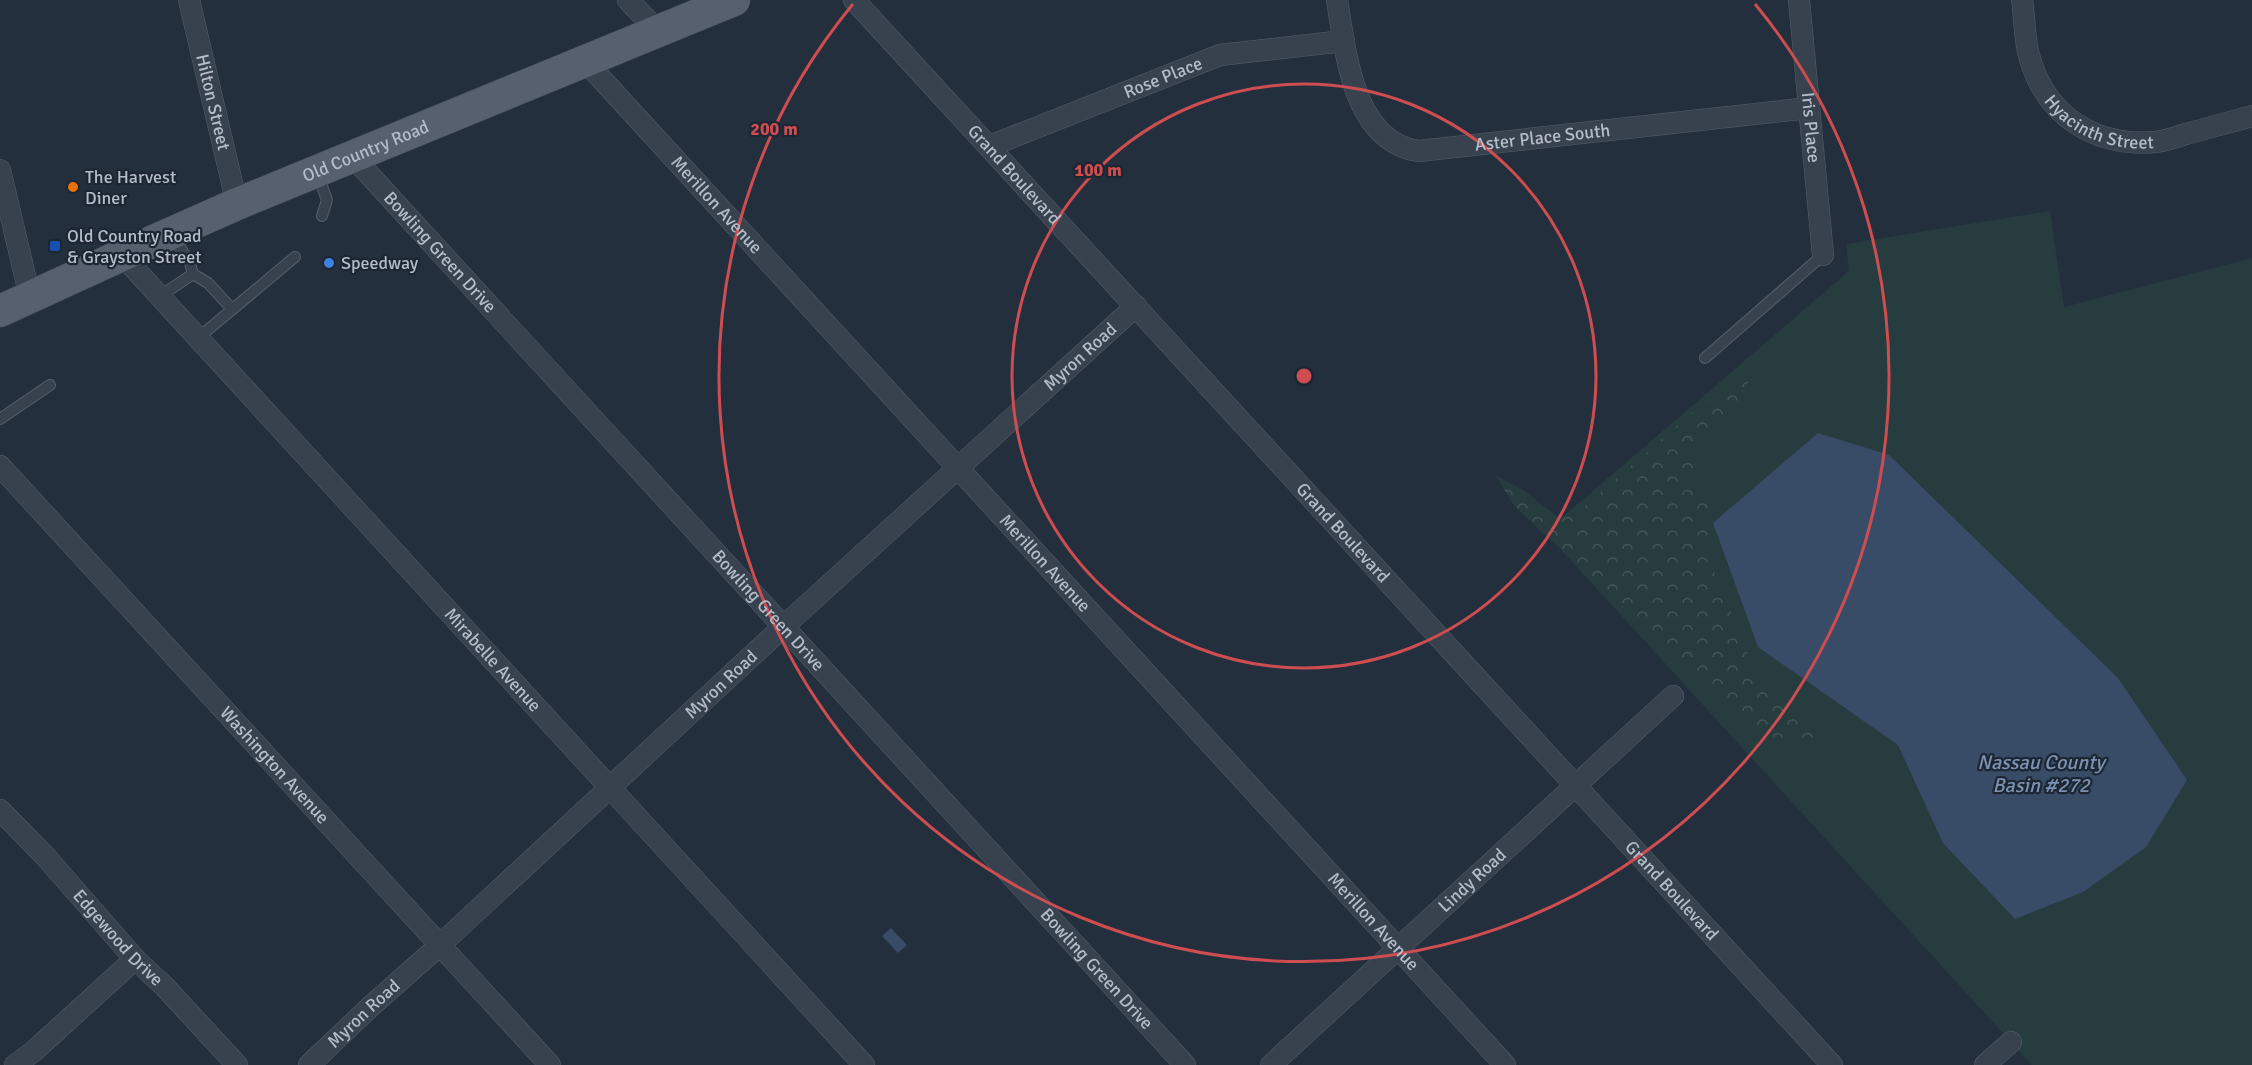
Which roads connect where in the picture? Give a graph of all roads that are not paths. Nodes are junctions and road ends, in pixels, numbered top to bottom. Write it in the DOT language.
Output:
graph roads {
  1 [pos="189,0"];
  2 [pos="628,0"];
  3 [pos="734,0"];
  4 [pos="854,0"];
  5 [pos="1337,0"];
  6 [pos="1803,0"];
  7 [pos="2022,0"];
  8 [pos="658,32"];
  9 [pos="1344,40"];
  10 [pos="585,61"];
  11 [pos="1809,108"];
  12 [pos="2252,116"];
  13 [pos="990,146"];
  14 [pos="353,157"];
  15 [pos="0,170"];
  16 [pos="316,172"];
  17 [pos="237,204"];
  18 [pos="322,216"];
  19 [pos="171,234"];
  20 [pos="122,255"];
  21 [pos="1823,255"];
  22 [pos="295,256"];
  23 [pos="193,274"];
  24 [pos="160,296"];
  25 [pos="30,297"];
  26 [pos="1137,306"];
  27 [pos="232,309"];
  28 [pos="0,311"];
  29 [pos="198,338"];
  30 [pos="1705,358"];
  31 [pos="50,385"];
  32 [pos="0,419"];
  33 [pos="0,466"];
  34 [pos="959,469"];
  35 [pos="783,627"];
  36 [pos="1673,696"];
  37 [pos="1576,785"];
  38 [pos="611,788"];
  39 [pos="2,816"];
  40 [pos="440,945"];
  41 [pos="1399,948"];
  42 [pos="135,959"];
  43 [pos="2011,1042"];
  44 [pos="15,1065"];
  45 [pos="237,1065"];
  46 [pos="309,1065"];
  47 [pos="550,1065"];
  48 [pos="864,1065"];
  49 [pos="1185,1065"];
  50 [pos="1271,1065"];
  51 [pos="1505,1065"];
  52 [pos="1832,1065"];
  53 [pos="1985,1065"];
  1 -- 17 [label="street, Hilton Street"];
  2 -- 8 [label="street"];
  3 -- 8 [label="main road, Old Country Road"];
  4 -- 13 [label="street, Grand Boulevard"];
  5 -- 9 [label="street, Aster Place South"];
  6 -- 11 [label="street, Iris Place"];
  7 -- 12 [label="street, Hyacinth Street"];
  8 -- 10 [label="main road, Old Country Road"];
  9 -- 11 [label="street, Aster Place South"];
  9 -- 13 [label="street, Rose Place"];
  10 -- 14 [label="main road, Old Country Road"];
  10 -- 34 [label="street, Merillon Avenue"];
  11 -- 21 [label="street, Iris Place"];
  13 -- 26 [label="street, Grand Boulevard"];
  14 -- 16 [label="main road, Old Country Road"];
  14 -- 35 [label="street, Bowling Green Drive"];
  15 -- 25 [label="street"];
  16 -- 17 [label="main road, Old Country Road"];
  16 -- 18 [label="lane"];
  17 -- 19 [label="main road, Old Country Road"];
  19 -- 20 [label="main road, Old Country Road"];
  19 -- 23 [label="lane"];
  20 -- 24 [label="street, Mirabelle Avenue"];
  20 -- 25 [label="main road, Old Country Road"];
  21 -- 30 [label="lane"];
  22 -- 27 [label="lane"];
  23 -- 24 [label="lane"];
  23 -- 27 [label="lane"];
  24 -- 29 [label="street, Mirabelle Avenue"];
  25 -- 28 [label="main road, Old Country Road"];
  26 -- 34 [label="street, Myron Road"];
  26 -- 37 [label="street, Grand Boulevard"];
  27 -- 29 [label="lane"];
  29 -- 38 [label="street, Mirabelle Avenue"];
  31 -- 32 [label="lane"];
  33 -- 40 [label="street, Washington Avenue"];
  34 -- 35 [label="street, Myron Road"];
  34 -- 41 [label="street, Merillon Avenue"];
  35 -- 38 [label="street, Myron Road"];
  35 -- 49 [label="street, Bowling Green Drive"];
  36 -- 37 [label="street, Lindy Road"];
  37 -- 41 [label="street, Lindy Road"];
  37 -- 52 [label="street, Grand Boulevard"];
  38 -- 40 [label="street, Myron Road"];
  38 -- 48 [label="street, Mirabelle Avenue"];
  39 -- 42 [label="street, Edgewood Drive"];
  40 -- 46 [label="street, Myron Road"];
  40 -- 47 [label="street, Washington Avenue"];
  41 -- 50 [label="street, Lindy Road"];
  41 -- 51 [label="street, Merillon Avenue"];
  42 -- 44 [label="street"];
  42 -- 45 [label="street, Edgewood Drive"];
  43 -- 53 [label="street"];
}
